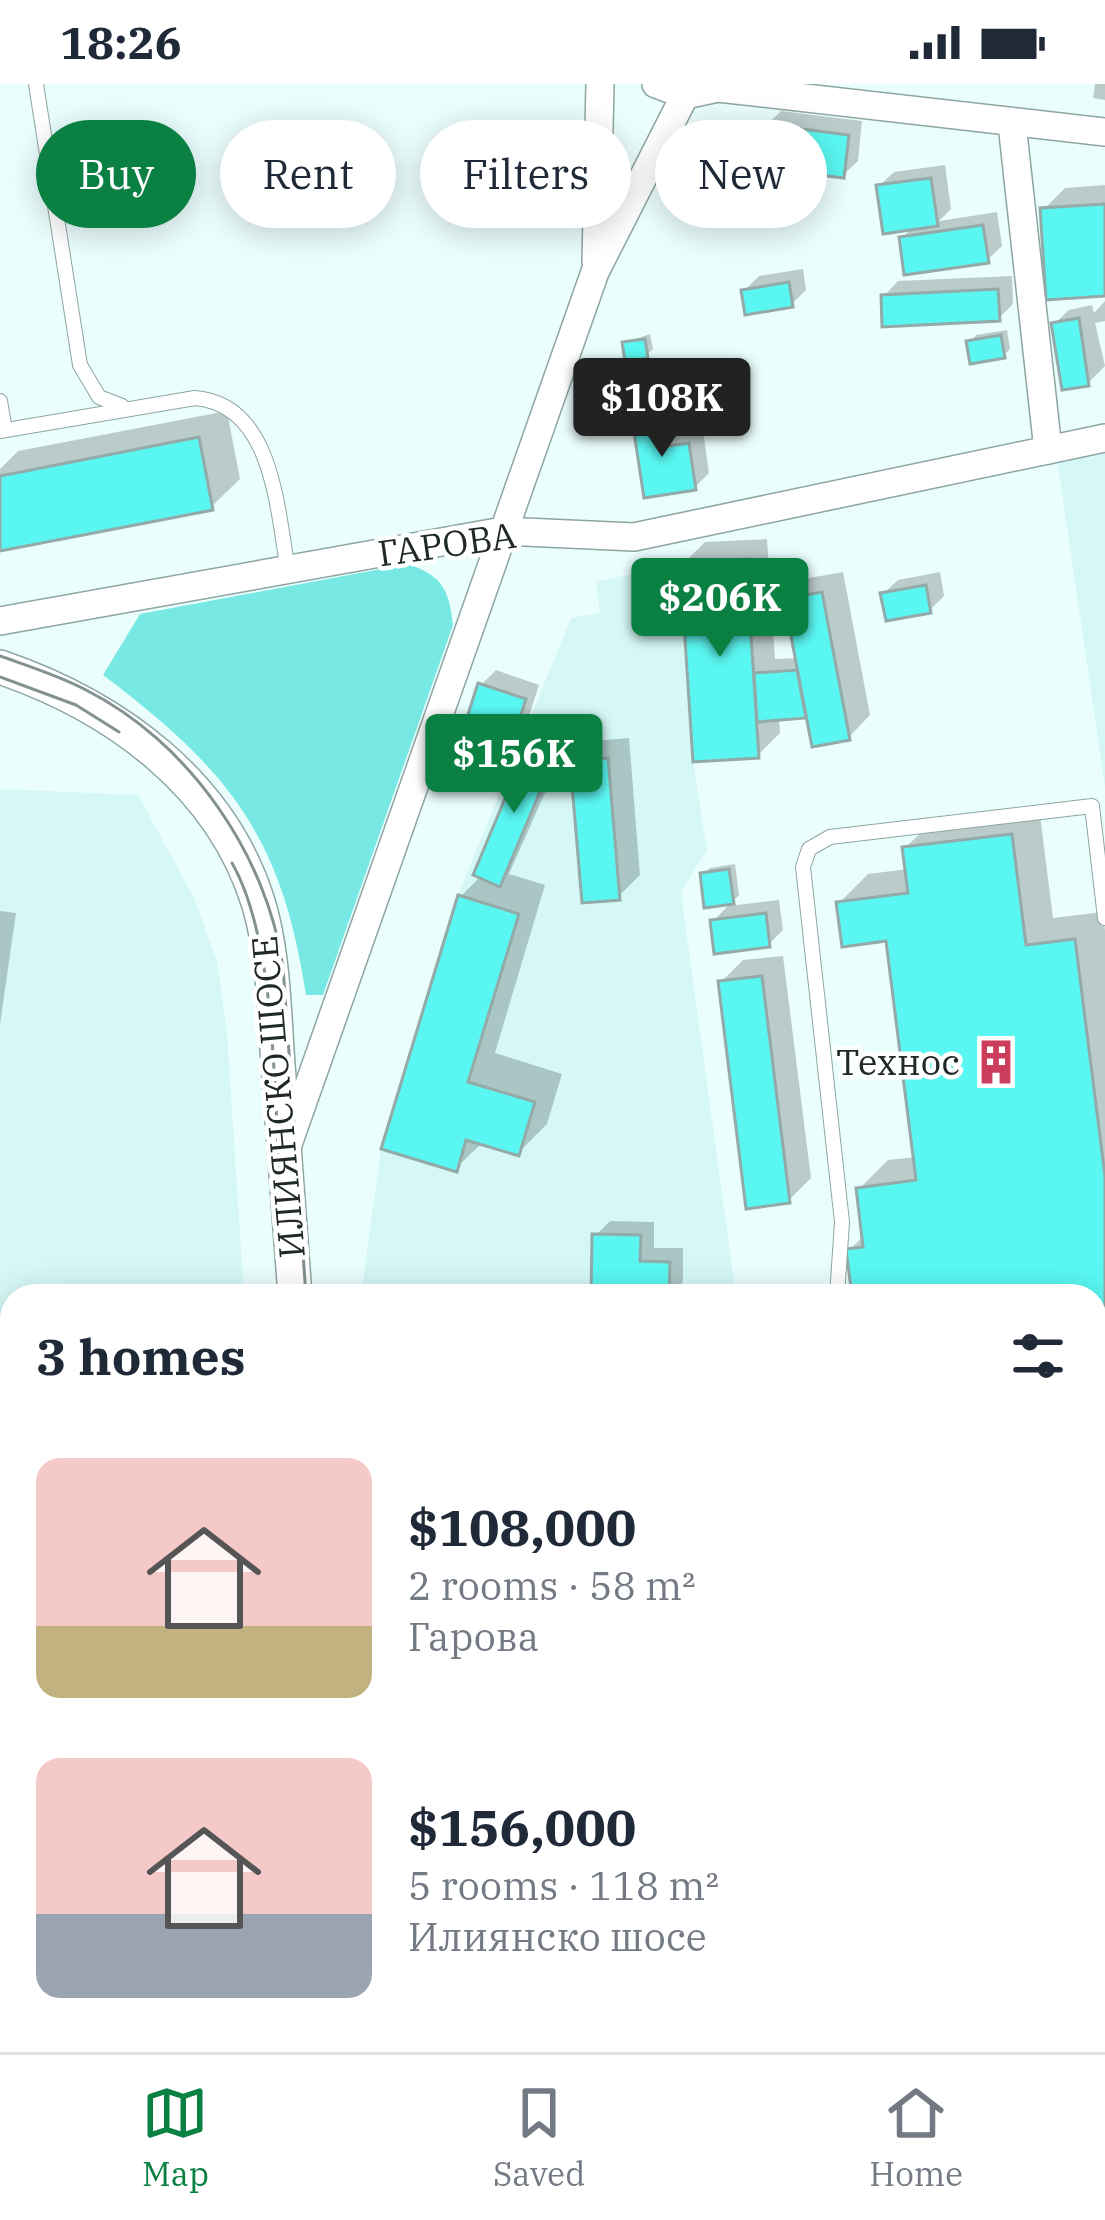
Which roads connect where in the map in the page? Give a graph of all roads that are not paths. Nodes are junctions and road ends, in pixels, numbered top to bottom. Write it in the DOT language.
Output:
graph roads {
  1 [pos="36,84"];
  2 [pos="600,84"];
  3 [pos="656,84"];
  4 [pos="686,95"];
  5 [pos="1012,124"];
  6 [pos="1105,132"];
  7 [pos="596,272"];
  8 [pos="0,401"];
  9 [pos="133,407"];
  10 [pos="3,431"];
  11 [pos="1105,438"];
  12 [pos="1048,450"];
  13 [pos="503,531"];
  14 [pos="288,570"];
  15 [pos="0,622"];
  16 [pos="0,667"];
  17 [pos="1105,918"];
  18 [pos="284,1153"];
  19 [pos="294,1284"];
  20 [pos="838,1284"];
  1 -- 9 [label="lane"];
  2 -- 7 [label="street"];
  3 -- 4 [label="street"];
  4 -- 5 [label="street"];
  4 -- 7 [label="street"];
  5 -- 6 [label="street"];
  5 -- 12 [label="street"];
  7 -- 13 [label="street"];
  8 -- 10 [label="lane"];
  9 -- 10 [label="lane"];
  9 -- 14 [label="lane"];
  11 -- 12 [label="street, ГАРОВА"];
  12 -- 13 [label="street, ГАРОВА"];
  13 -- 14 [label="street, ГАРОВА"];
  13 -- 18 [label="street"];
  14 -- 15 [label="street, ГАРОВА"];
  16 -- 18 [label="street, ИЛИЯНСКО ШОСЕ"];
  17 -- 20 [label="lane"];
  18 -- 19 [label="street, ИЛИЯНСКО ШОСЕ"];
}
